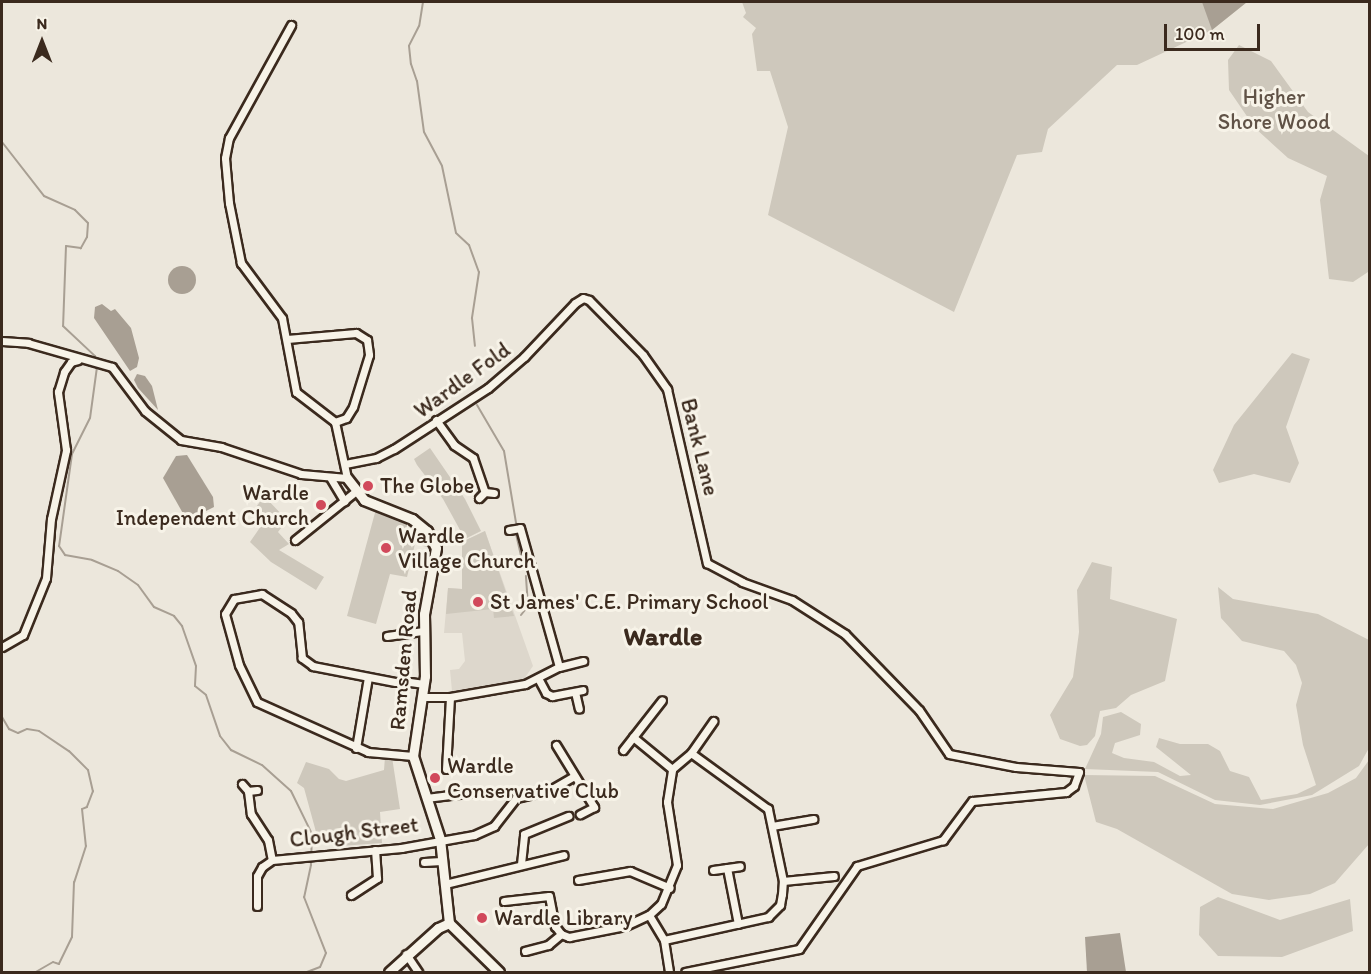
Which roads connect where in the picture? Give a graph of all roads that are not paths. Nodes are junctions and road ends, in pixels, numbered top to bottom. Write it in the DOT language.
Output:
graph roads {
  1 [pos="291,25"];
  2 [pos="583,298"];
  3 [pos="287,339"];
  4 [pos="2,340"];
  5 [pos="78,360"];
  6 [pos="436,420"];
  7 [pos="335,422"];
  8 [pos="345,464"];
  9 [pos="347,478"];
  10 [pos="331,479"];
  11 [pos="355,492"];
  12 [pos="479,498"];
  13 [pos="344,501"];
  14 [pos="509,530"];
  15 [pos="295,540"];
  16 [pos="424,631"];
  17 [pos="387,636"];
  18 [pos="2,647"];
  19 [pos="583,661"];
  20 [pos="559,667"];
  21 [pos="368,677"];
  22 [pos="538,678"];
  23 [pos="395,682"];
  24 [pos="410,682"];
  25 [pos="424,684"];
  26 [pos="422,697"];
  27 [pos="450,697"];
  28 [pos="662,700"];
  29 [pos="579,709"];
  30 [pos="713,721"];
  31 [pos="633,737"];
  32 [pos="556,745"];
  33 [pos="356,748"];
  34 [pos="622,750"];
  35 [pos="691,753"];
  36 [pos="413,756"];
  37 [pos="446,769"];
  38 [pos="672,769"];
  39 [pos="574,776"];
  40 [pos="242,783"];
  41 [pos="257,790"];
  42 [pos="248,791"];
  43 [pos="470,795"];
  44 [pos="426,798"];
  45 [pos="580,814"];
  46 [pos="568,816"];
  47 [pos="813,819"];
  48 [pos="772,826"];
  49 [pos="440,838"];
  50 [pos="375,850"];
  51 [pos="564,855"];
  52 [pos="272,860"];
  53 [pos="441,861"];
  54 [pos="424,862"];
  55 [pos="521,864"];
  56 [pos="740,866"];
  57 [pos="727,868"];
  58 [pos="713,870"];
  59 [pos="834,876"];
  60 [pos="578,880"];
  61 [pos="783,880"];
  62 [pos="445,884"];
  63 [pos="670,888"];
  64 [pos="351,895"];
  65 [pos="504,901"];
  66 [pos="257,906"];
  67 [pos="649,915"];
  68 [pos="449,923"];
  69 [pos="738,924"];
  70 [pos="561,934"];
  71 [pos="664,940"];
  72 [pos="525,951"];
  73 [pos="406,954"];
  74 [pos="389,972"];
  75 [pos="418,972"];
  76 [pos="499,972"];
  77 [pos="669,972"];
  78 [pos="685,972"];
  1 -- 3 [label="street"];
  2 -- 6 [label="street, Wardle Fold"];
  2 -- 78 [label="street, Bank Lane"];
  3 -- 7 [label="street"];
  3 -- 7 [label="street"];
  4 -- 5 [label="street"];
  5 -- 10 [label="street"];
  5 -- 18 [label="street"];
  6 -- 8 [label="street, Wardle Fold"];
  6 -- 12 [label="street"];
  7 -- 8 [label="street"];
  8 -- 9 [label="street"];
  9 -- 10 [label="street"];
  9 -- 11 [label="street"];
  10 -- 13 [label="street"];
  11 -- 13 [label="street"];
  11 -- 16 [label="street, Ramsden Road"];
  13 -- 15 [label="street"];
  14 -- 20 [label="street"];
  16 -- 17 [label="street"];
  16 -- 25 [label="street, Ramsden Road"];
  19 -- 20 [label="street"];
  20 -- 22 [label="street"];
  21 -- 23 [label="street"];
  21 -- 33 [label="street"];
  21 -- 33 [label="street"];
  22 -- 27 [label="street"];
  22 -- 29 [label="street"];
  24 -- 25 [label="street"];
  25 -- 26 [label="street, Ramsden Road"];
  26 -- 27 [label="street"];
  26 -- 36 [label="street, Ramsden Road"];
  27 -- 37 [label="street"];
  28 -- 31 [label="street"];
  30 -- 35 [label="street"];
  31 -- 34 [label="street"];
  31 -- 38 [label="street"];
  32 -- 39 [label="street"];
  33 -- 36 [label="street"];
  35 -- 38 [label="street"];
  35 -- 48 [label="street"];
  36 -- 44 [label="street, Ramsden Road"];
  38 -- 63 [label="street"];
  39 -- 45 [label="street"];
  39 -- 49 [label="street, Clough Street"];
  40 -- 42 [label="street"];
  41 -- 42 [label="street"];
  42 -- 52 [label="street"];
  43 -- 44 [label="street"];
  44 -- 49 [label="street, Ramsden Road"];
  46 -- 55 [label="street"];
  47 -- 48 [label="street"];
  48 -- 61 [label="street"];
  49 -- 50 [label="street, Clough Street"];
  49 -- 53 [label="street, Ramsden Road"];
  50 -- 52 [label="street, Clough Street"];
  50 -- 64 [label="street"];
  51 -- 55 [label="street"];
  52 -- 66 [label="street"];
  53 -- 54 [label="street"];
  53 -- 62 [label="street, Ramsden Road"];
  55 -- 62 [label="street"];
  56 -- 57 [label="street"];
  57 -- 58 [label="street"];
  57 -- 69 [label="street"];
  59 -- 61 [label="street"];
  60 -- 63 [label="street"];
  61 -- 69 [label="street"];
  62 -- 68 [label="street, Ramsden Road"];
  63 -- 67 [label="street"];
  65 -- 70 [label="street"];
  67 -- 70 [label="street"];
  67 -- 71 [label="street"];
  68 -- 73 [label="street"];
  68 -- 76 [label="street"];
  69 -- 71 [label="street"];
  70 -- 72 [label="street"];
  71 -- 77 [label="street"];
  73 -- 74 [label="street"];
  73 -- 75 [label="street"];
}
